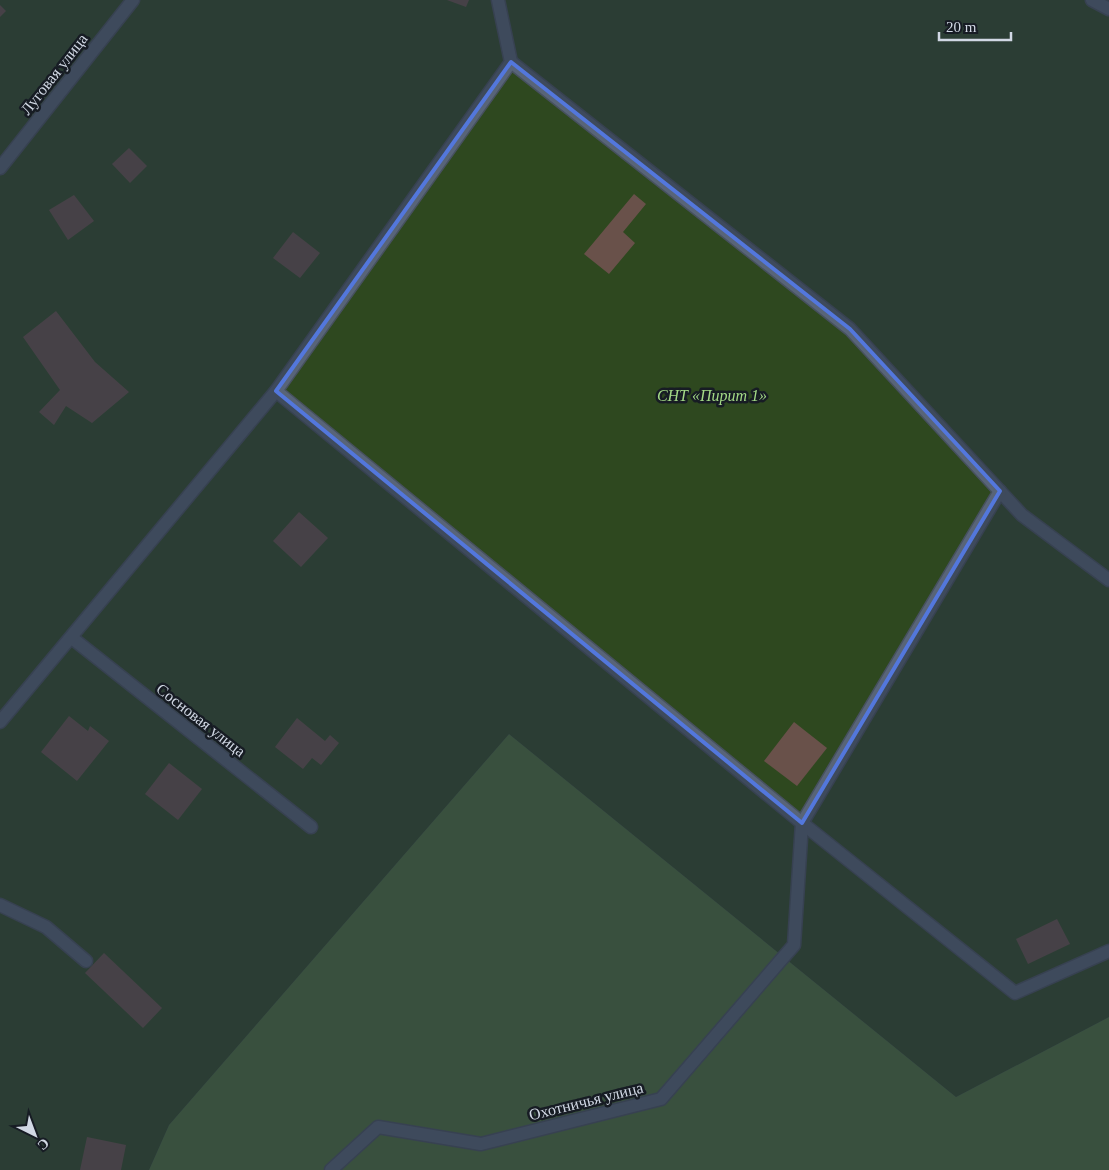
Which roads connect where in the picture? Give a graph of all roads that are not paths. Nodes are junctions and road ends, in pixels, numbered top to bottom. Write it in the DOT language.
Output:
graph roads {
  1 [pos="133,0"];
  2 [pos="498,0"];
  3 [pos="1092,0"];
  4 [pos="1109,10"];
  5 [pos="510,62"];
  6 [pos="0,168"];
  7 [pos="276,391"];
  8 [pos="1000,491"];
  9 [pos="1109,580"];
  10 [pos="72,638"];
  11 [pos="0,722"];
  12 [pos="802,822"];
  13 [pos="310,827"];
  14 [pos="0,905"];
  15 [pos="1109,951"];
  16 [pos="86,961"];
  17 [pos="332,1170"];
  1 -- 6 [label="street, Луговая улица"];
  2 -- 5 [label="street"];
  3 -- 4 [label="street"];
  5 -- 7 [label="street"];
  5 -- 8 [label="street"];
  7 -- 10 [label="street"];
  7 -- 12 [label="street"];
  8 -- 9 [label="street"];
  8 -- 12 [label="street"];
  10 -- 11 [label="street"];
  10 -- 13 [label="street, Сосновая улица"];
  12 -- 15 [label="street"];
  12 -- 17 [label="street, Охотничья улица"];
  14 -- 16 [label="street"];
}
